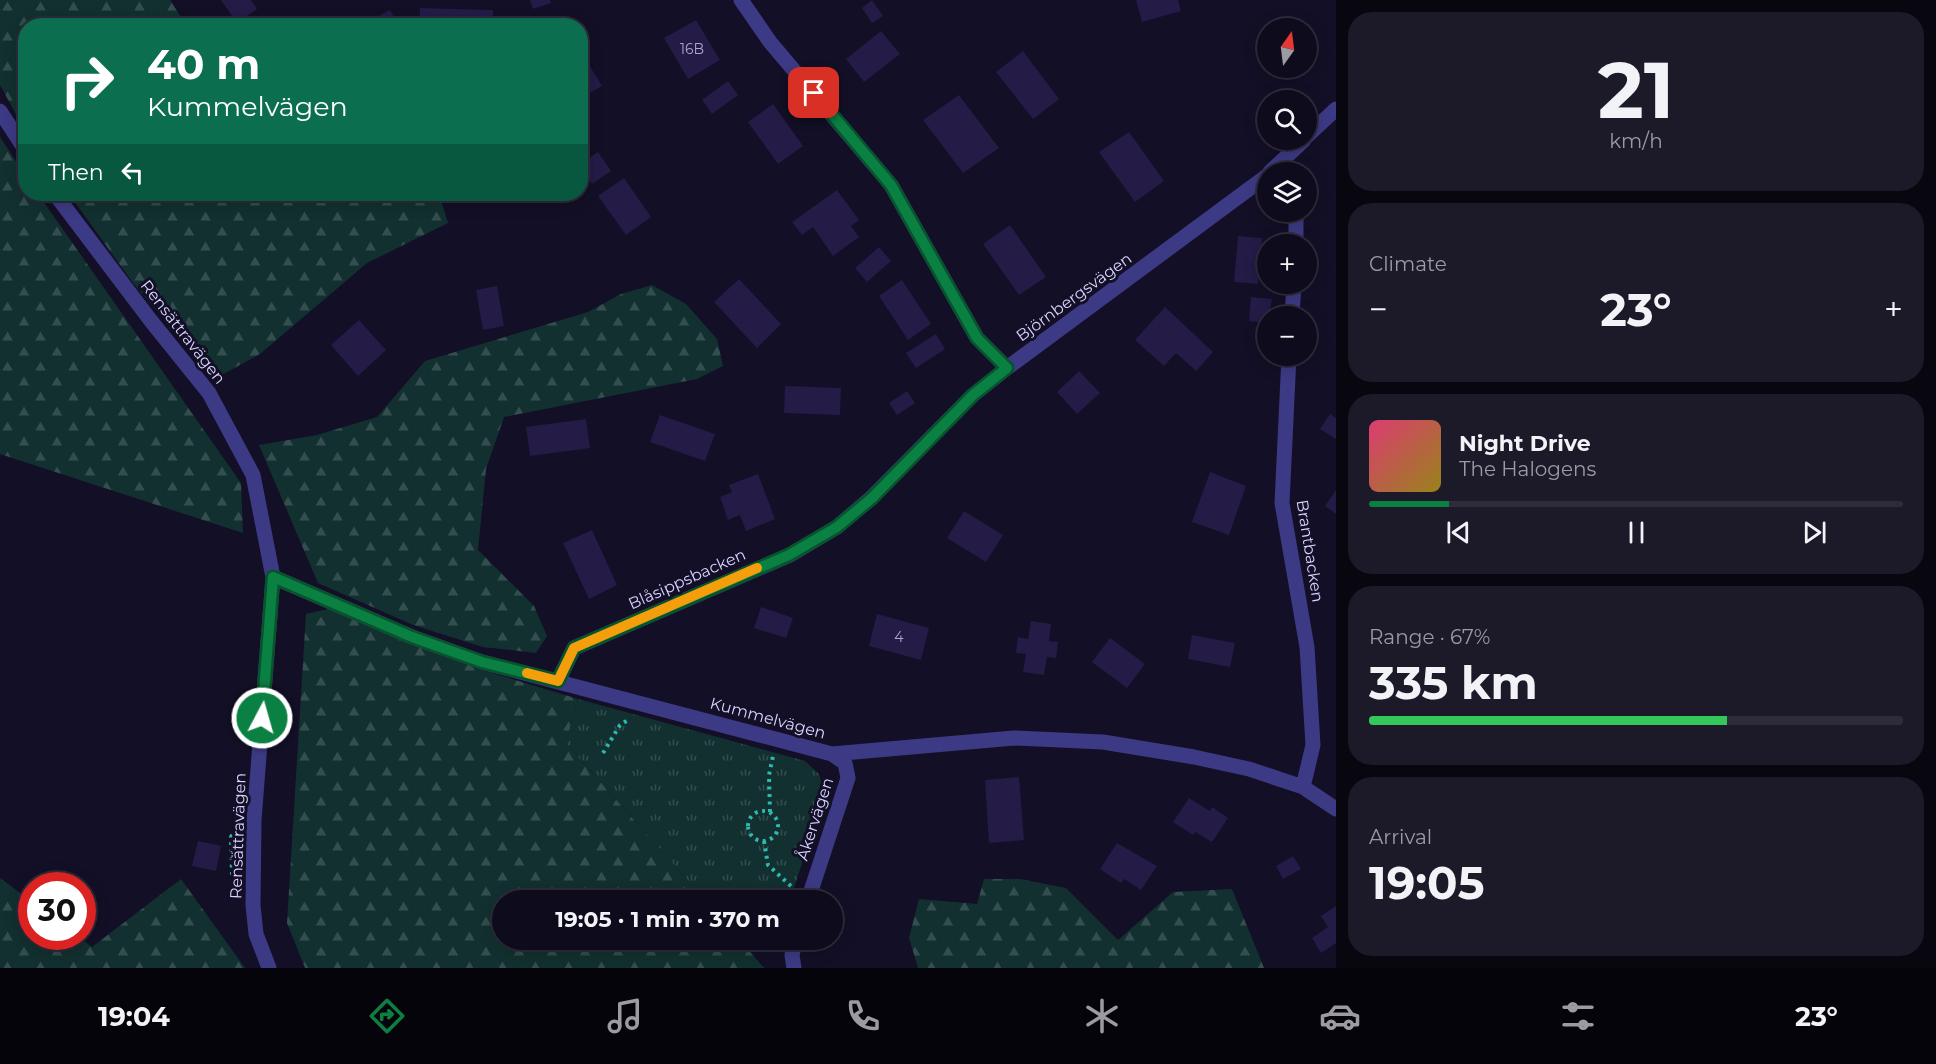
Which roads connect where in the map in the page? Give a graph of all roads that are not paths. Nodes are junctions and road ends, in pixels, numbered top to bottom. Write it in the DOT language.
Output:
graph roads {
  1 [pos="741,0"];
  2 [pos="1336,109"];
  3 [pos="0,111"];
  4 [pos="1317,127"];
  5 [pos="18,139"];
  6 [pos="1293,150"];
  7 [pos="1281,162"];
  8 [pos="1257,183"];
  9 [pos="61,201"];
  10 [pos="1289,366"];
  11 [pos="1007,368"];
  12 [pos="872,498"];
  13 [pos="273,577"];
  14 [pos="558,681"];
  15 [pos="832,754"];
  16 [pos="1303,787"];
  17 [pos="1336,809"];
  18 [pos="811,890"];
  19 [pos="793,950"];
  20 [pos="269,968"];
  21 [pos="794,968"];
  1 -- 11 [label="street"];
  2 -- 4 [label="street, Björnbergsvägen"];
  3 -- 5 [label="street"];
  6 -- 7 [label="street, Björnbergsvägen"];
  8 -- 11 [label="street, Björnbergsvägen"];
  9 -- 13 [label="street, Rensättravägen"];
  10 -- 16 [label="street, Brantbacken"];
  11 -- 12 [label="street, Björnbergsvägen"];
  12 -- 14 [label="street, Blåsippsbacken"];
  13 -- 14 [label="street, Kummelvägen"];
  13 -- 20 [label="street, Rensättravägen"];
  14 -- 15 [label="street, Kummelvägen"];
  15 -- 16 [label="street, Kummelvägen"];
  15 -- 18 [label="street, Åkervägen"];
  16 -- 17 [label="street, Kummelvägen"];
  19 -- 21 [label="street"];
}
